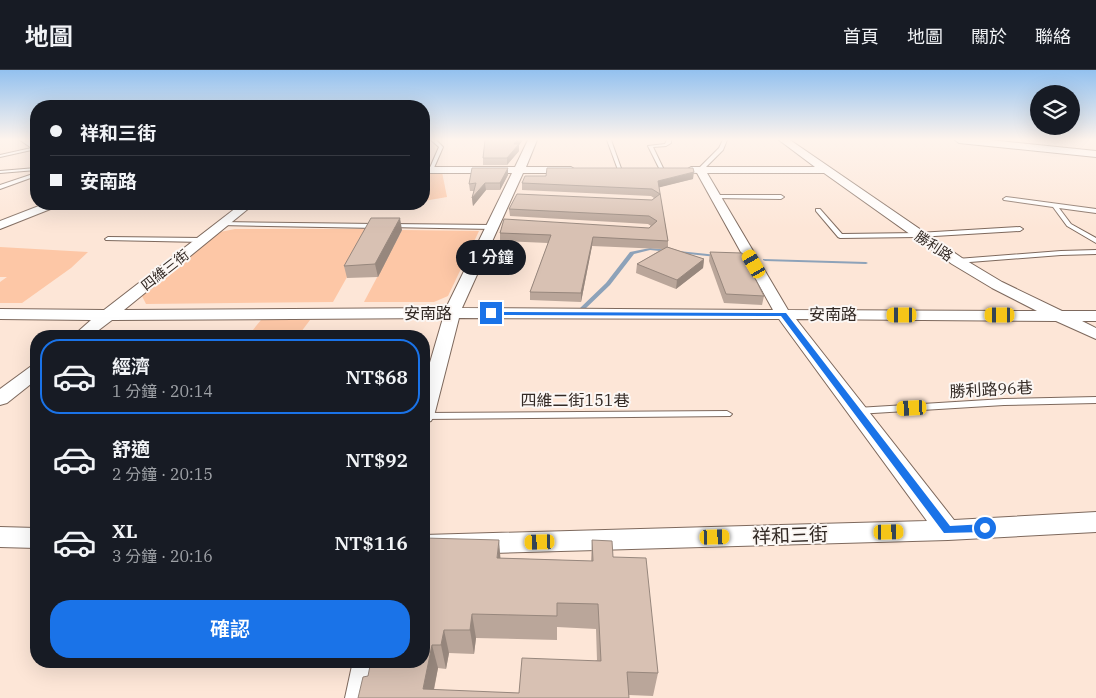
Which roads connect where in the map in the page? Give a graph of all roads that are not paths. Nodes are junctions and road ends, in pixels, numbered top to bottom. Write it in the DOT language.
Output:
graph roads {
  1 [pos="30,170"];
  2 [pos="430,170"];
  3 [pos="584,170"];
  4 [pos="667,170"];
  5 [pos="700,170"];
  6 [pos="825,170"];
  7 [pos="520,171"];
  8 [pos="0,172"];
  9 [pos="30,176"];
  10 [pos="0,187"];
  11 [pos="716,198"];
  12 [pos="781,198"];
  13 [pos="1006,199"];
  14 [pos="1054,205"];
  15 [pos="39,210"];
  16 [pos="240,210"];
  17 [pos="818,210"];
  18 [pos="1096,211"];
  19 [pos="498,223"];
  20 [pos="222,224"];
  21 [pos="0,226"];
  22 [pos="1020,229"];
  23 [pos="918,236"];
  24 [pos="108,239"];
  25 [pos="203,240"];
  26 [pos="1096,241"];
  27 [pos="1096,252"];
  28 [pos="957,261"];
  29 [pos="452,313"];
  30 [pos="0,314"];
  31 [pos="784,314"];
  32 [pos="108,315"];
  33 [pos="1059,316"];
  34 [pos="1096,316"];
  35 [pos="89,330"];
  36 [pos="1096,334"];
  37 [pos="30,376"];
  38 [pos="430,394"];
  39 [pos="0,399"];
  40 [pos="1096,400"];
  41 [pos="857,411"];
  42 [pos="727,414"];
  43 [pos="430,416"];
  44 [pos="1096,522"];
  45 [pos="948,530"];
  46 [pos="0,537"];
  47 [pos="30,537"];
  48 [pos="430,545"];
  49 [pos="366,668"];
  50 [pos="360,698"];
  1 -- 8 [label="lane"];
  2 -- 7 [label="street"];
  3 -- 7 [label="street"];
  4 -- 5 [label="street"];
  5 -- 6 [label="street"];
  5 -- 11 [label="street"];
  6 -- 23 [label="street, 勝利路"];
  7 -- 19 [label="street"];
  9 -- 10 [label="lane"];
  11 -- 12 [label="lane"];
  11 -- 31 [label="street"];
  13 -- 14 [label="lane"];
  14 -- 18 [label="lane"];
  14 -- 26 [label="lane"];
  15 -- 21 [label="street"];
  16 -- 20 [label="street, 四維三街"];
  17 -- 23 [label="lane"];
  19 -- 20 [label="lane"];
  19 -- 29 [label="street"];
  20 -- 25 [label="street, 四維三街"];
  22 -- 23 [label="lane"];
  23 -- 28 [label="street, 勝利路"];
  24 -- 25 [label="lane"];
  25 -- 32 [label="street, 四維三街"];
  27 -- 28 [label="lane"];
  28 -- 33 [label="street, 勝利路"];
  29 -- 31 [label="street, 安南路"];
  29 -- 32 [label="street, 安南路"];
  29 -- 38 [label="street"];
  30 -- 32 [label="street, 安南路"];
  31 -- 33 [label="street, 安南路"];
  31 -- 41 [label="street"];
  32 -- 35 [label="street, 四維三街"];
  33 -- 34 [label="street, 安南路"];
  33 -- 36 [label="street, 勝利路"];
  37 -- 39 [label="street"];
  40 -- 41 [label="lane, 勝利路96巷"];
  41 -- 45 [label="street"];
  42 -- 43 [label="lane, 四維二街151巷"];
  44 -- 45 [label="street, 祥和三街"];
  45 -- 48 [label="street, 祥和三街"];
  46 -- 47 [label="street"];
  49 -- 50 [label="street"];
}
